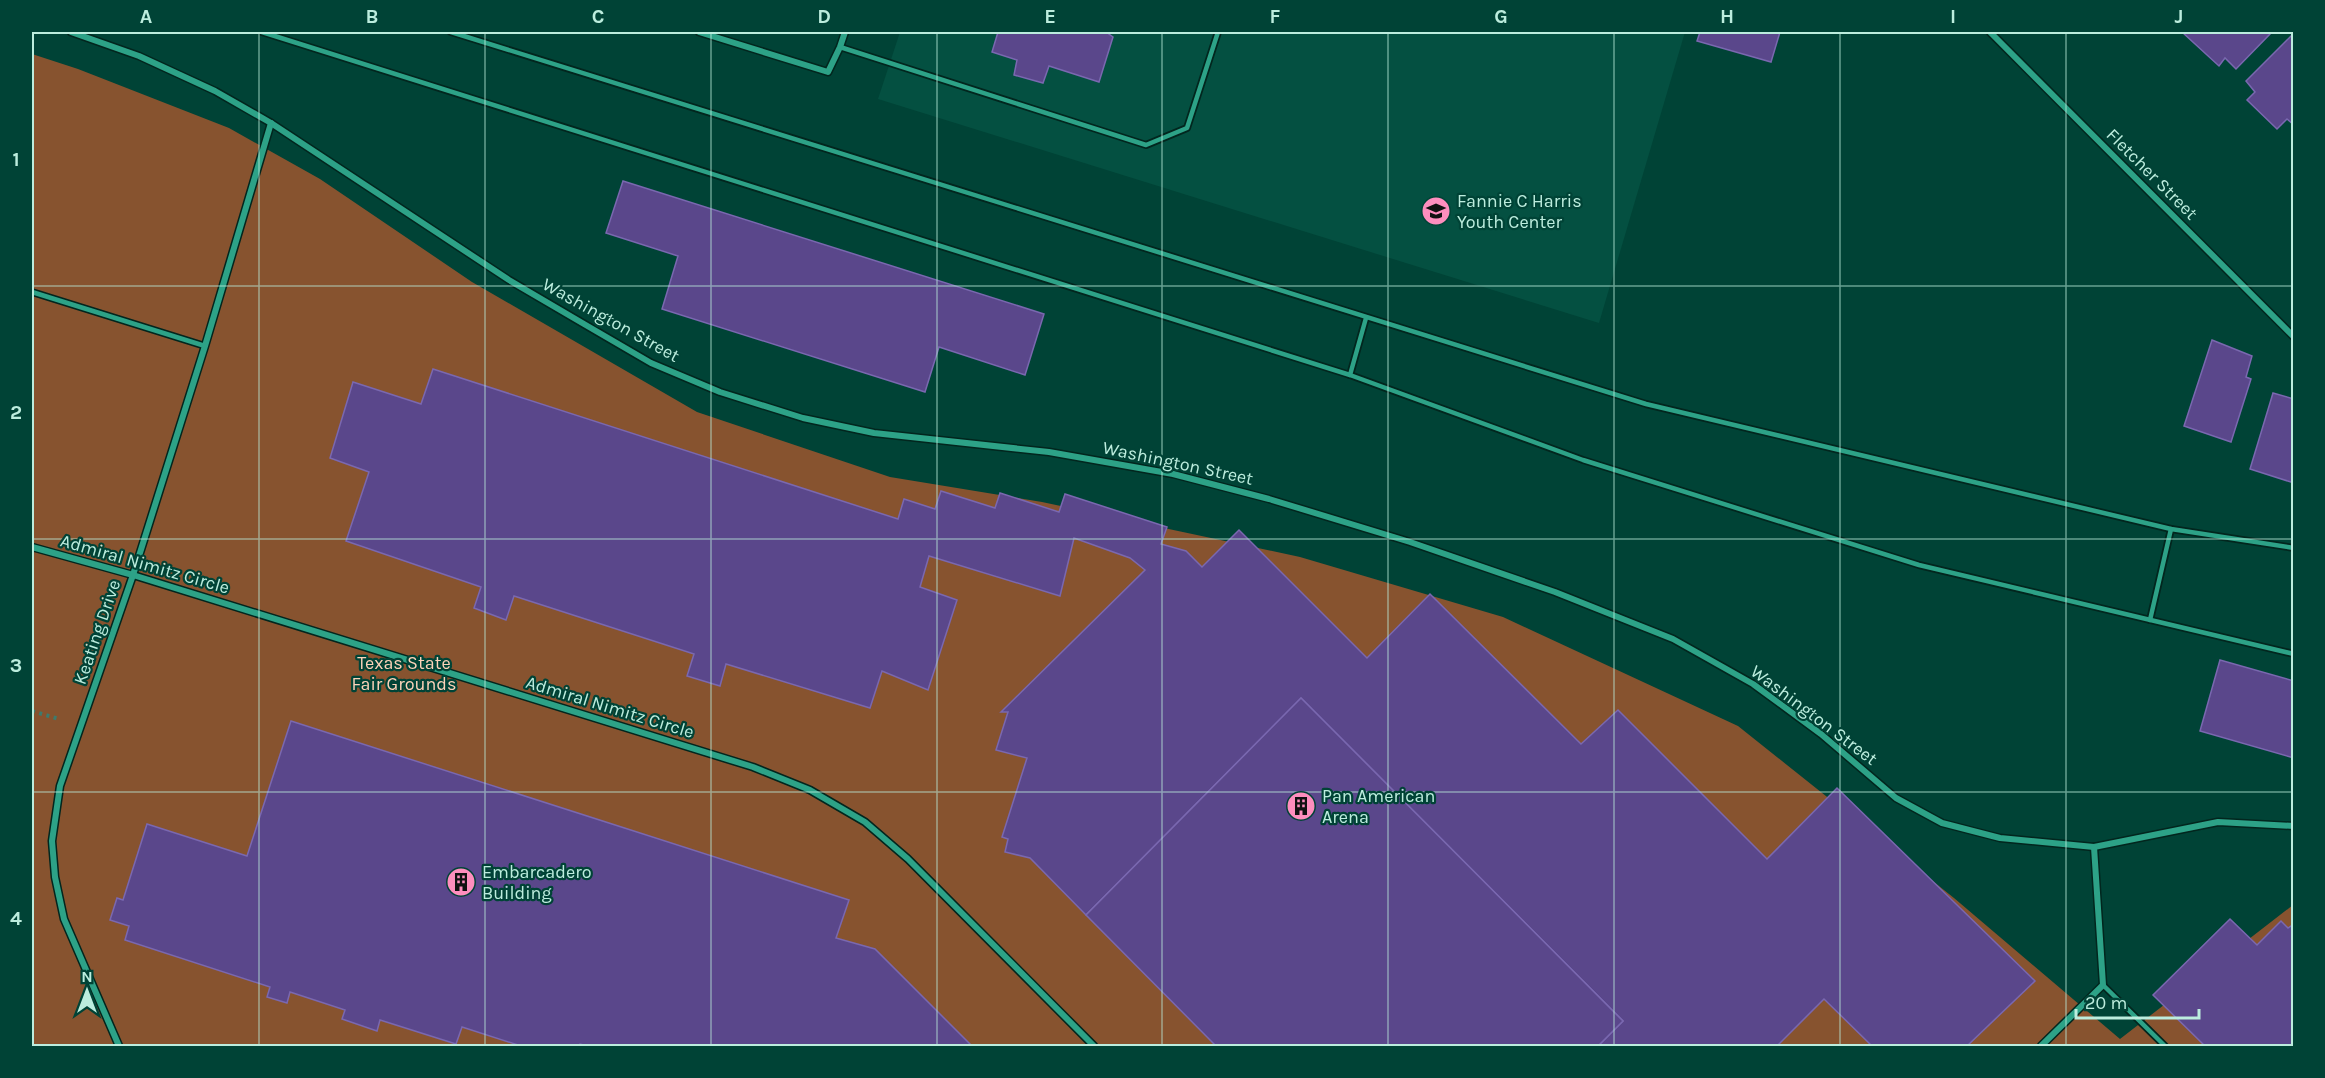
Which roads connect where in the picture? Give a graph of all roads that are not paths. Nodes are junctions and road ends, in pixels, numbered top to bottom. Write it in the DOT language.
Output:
graph roads {
  1 [pos="71,32"];
  2 [pos="262,32"];
  3 [pos="451,32"];
  4 [pos="699,32"];
  5 [pos="845,32"];
  6 [pos="1218,32"];
  7 [pos="1990,32"];
  8 [pos="840,47"];
  9 [pos="271,123"];
  10 [pos="32,292"];
  11 [pos="1366,318"];
  12 [pos="2294,338"];
  13 [pos="205,346"];
  14 [pos="1350,375"];
  15 [pos="2171,529"];
  16 [pos="32,547"];
  17 [pos="2294,548"];
  18 [pos="133,575"];
  19 [pos="2150,620"];
  20 [pos="2294,654"];
  21 [pos="2294,826"];
  22 [pos="2094,847"];
  23 [pos="2103,985"];
  24 [pos="119,1047"];
  25 [pos="1094,1047"];
  26 [pos="2041,1047"];
  27 [pos="2165,1047"];
  1 -- 9 [label="street, Washington Street"];
  2 -- 14 [label="lane"];
  3 -- 11 [label="lane"];
  4 -- 8 [label="street"];
  5 -- 8 [label="street"];
  6 -- 8 [label="lane"];
  7 -- 12 [label="street, Fletcher Street"];
  9 -- 13 [label="street, Keating Drive"];
  9 -- 22 [label="street, Washington Street"];
  10 -- 13 [label="lane"];
  11 -- 14 [label="lane"];
  11 -- 15 [label="lane"];
  13 -- 18 [label="street, Keating Drive"];
  14 -- 19 [label="lane"];
  15 -- 17 [label="lane"];
  15 -- 19 [label="lane"];
  16 -- 18 [label="street, Admiral Nimitz Circle"];
  18 -- 24 [label="street, Keating Drive"];
  18 -- 25 [label="street, Admiral Nimitz Circle"];
  19 -- 20 [label="lane"];
  21 -- 22 [label="street, Washington Street"];
  22 -- 23 [label="street"];
  23 -- 26 [label="street"];
  23 -- 27 [label="lane"];
}
